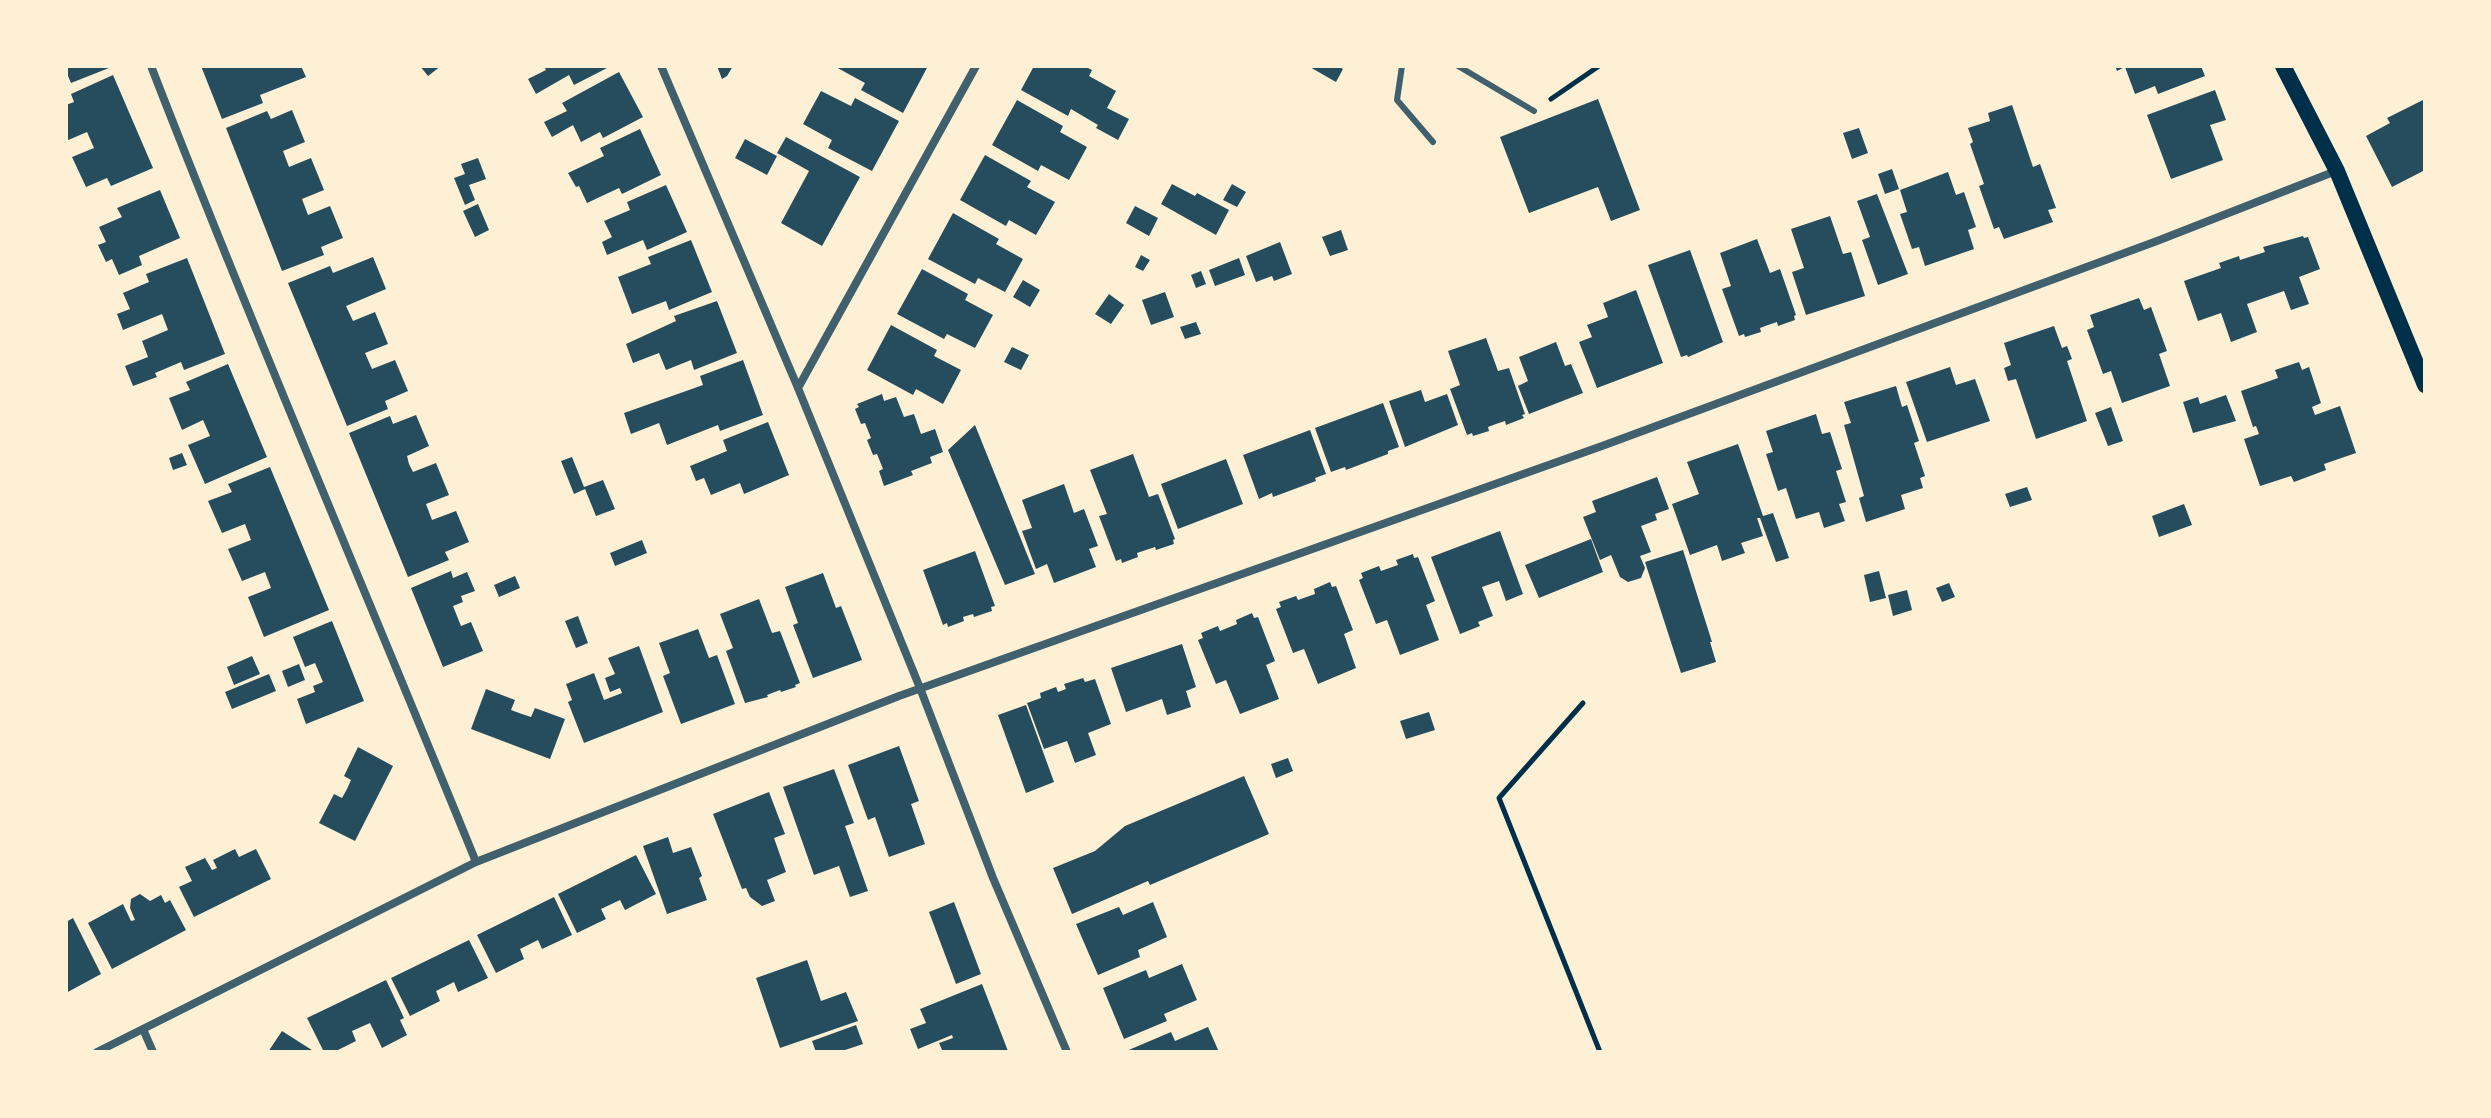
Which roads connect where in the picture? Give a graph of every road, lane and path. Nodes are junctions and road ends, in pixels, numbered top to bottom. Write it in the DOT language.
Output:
graph roads {
  1 [pos="151,66"];
  2 [pos="661,66"];
  3 [pos="976,66"];
  4 [pos="1402,66"];
  5 [pos="1458,66"];
  6 [pos="1599,66"];
  7 [pos="2283,66"];
  8 [pos="1534,111"];
  9 [pos="1433,142"];
  10 [pos="2337,171"];
  11 [pos="2425,385"];
  12 [pos="798,388"];
  13 [pos="920,688"];
  14 [pos="1583,703"];
  15 [pos="476,862"];
  16 [pos="143,1029"];
  17 [pos="97,1052"];
  18 [pos="153,1052"];
  19 [pos="1067,1052"];
  20 [pos="1600,1052"];
  1 -- 15 [label="street"];
  2 -- 12 [label="street"];
  3 -- 12 [label="street"];
  4 -- 9 [label="lane"];
  5 -- 8 [label="lane"];
  6 -- 8 [label="path"];
  7 -- 10 [label="main road"];
  10 -- 11 [label="main road"];
  10 -- 13 [label="street"];
  12 -- 13 [label="street"];
  13 -- 15 [label="street"];
  13 -- 19 [label="street"];
  14 -- 20 [label="path"];
  15 -- 16 [label="street"];
  16 -- 17 [label="street"];
  16 -- 18 [label="street"];
}
